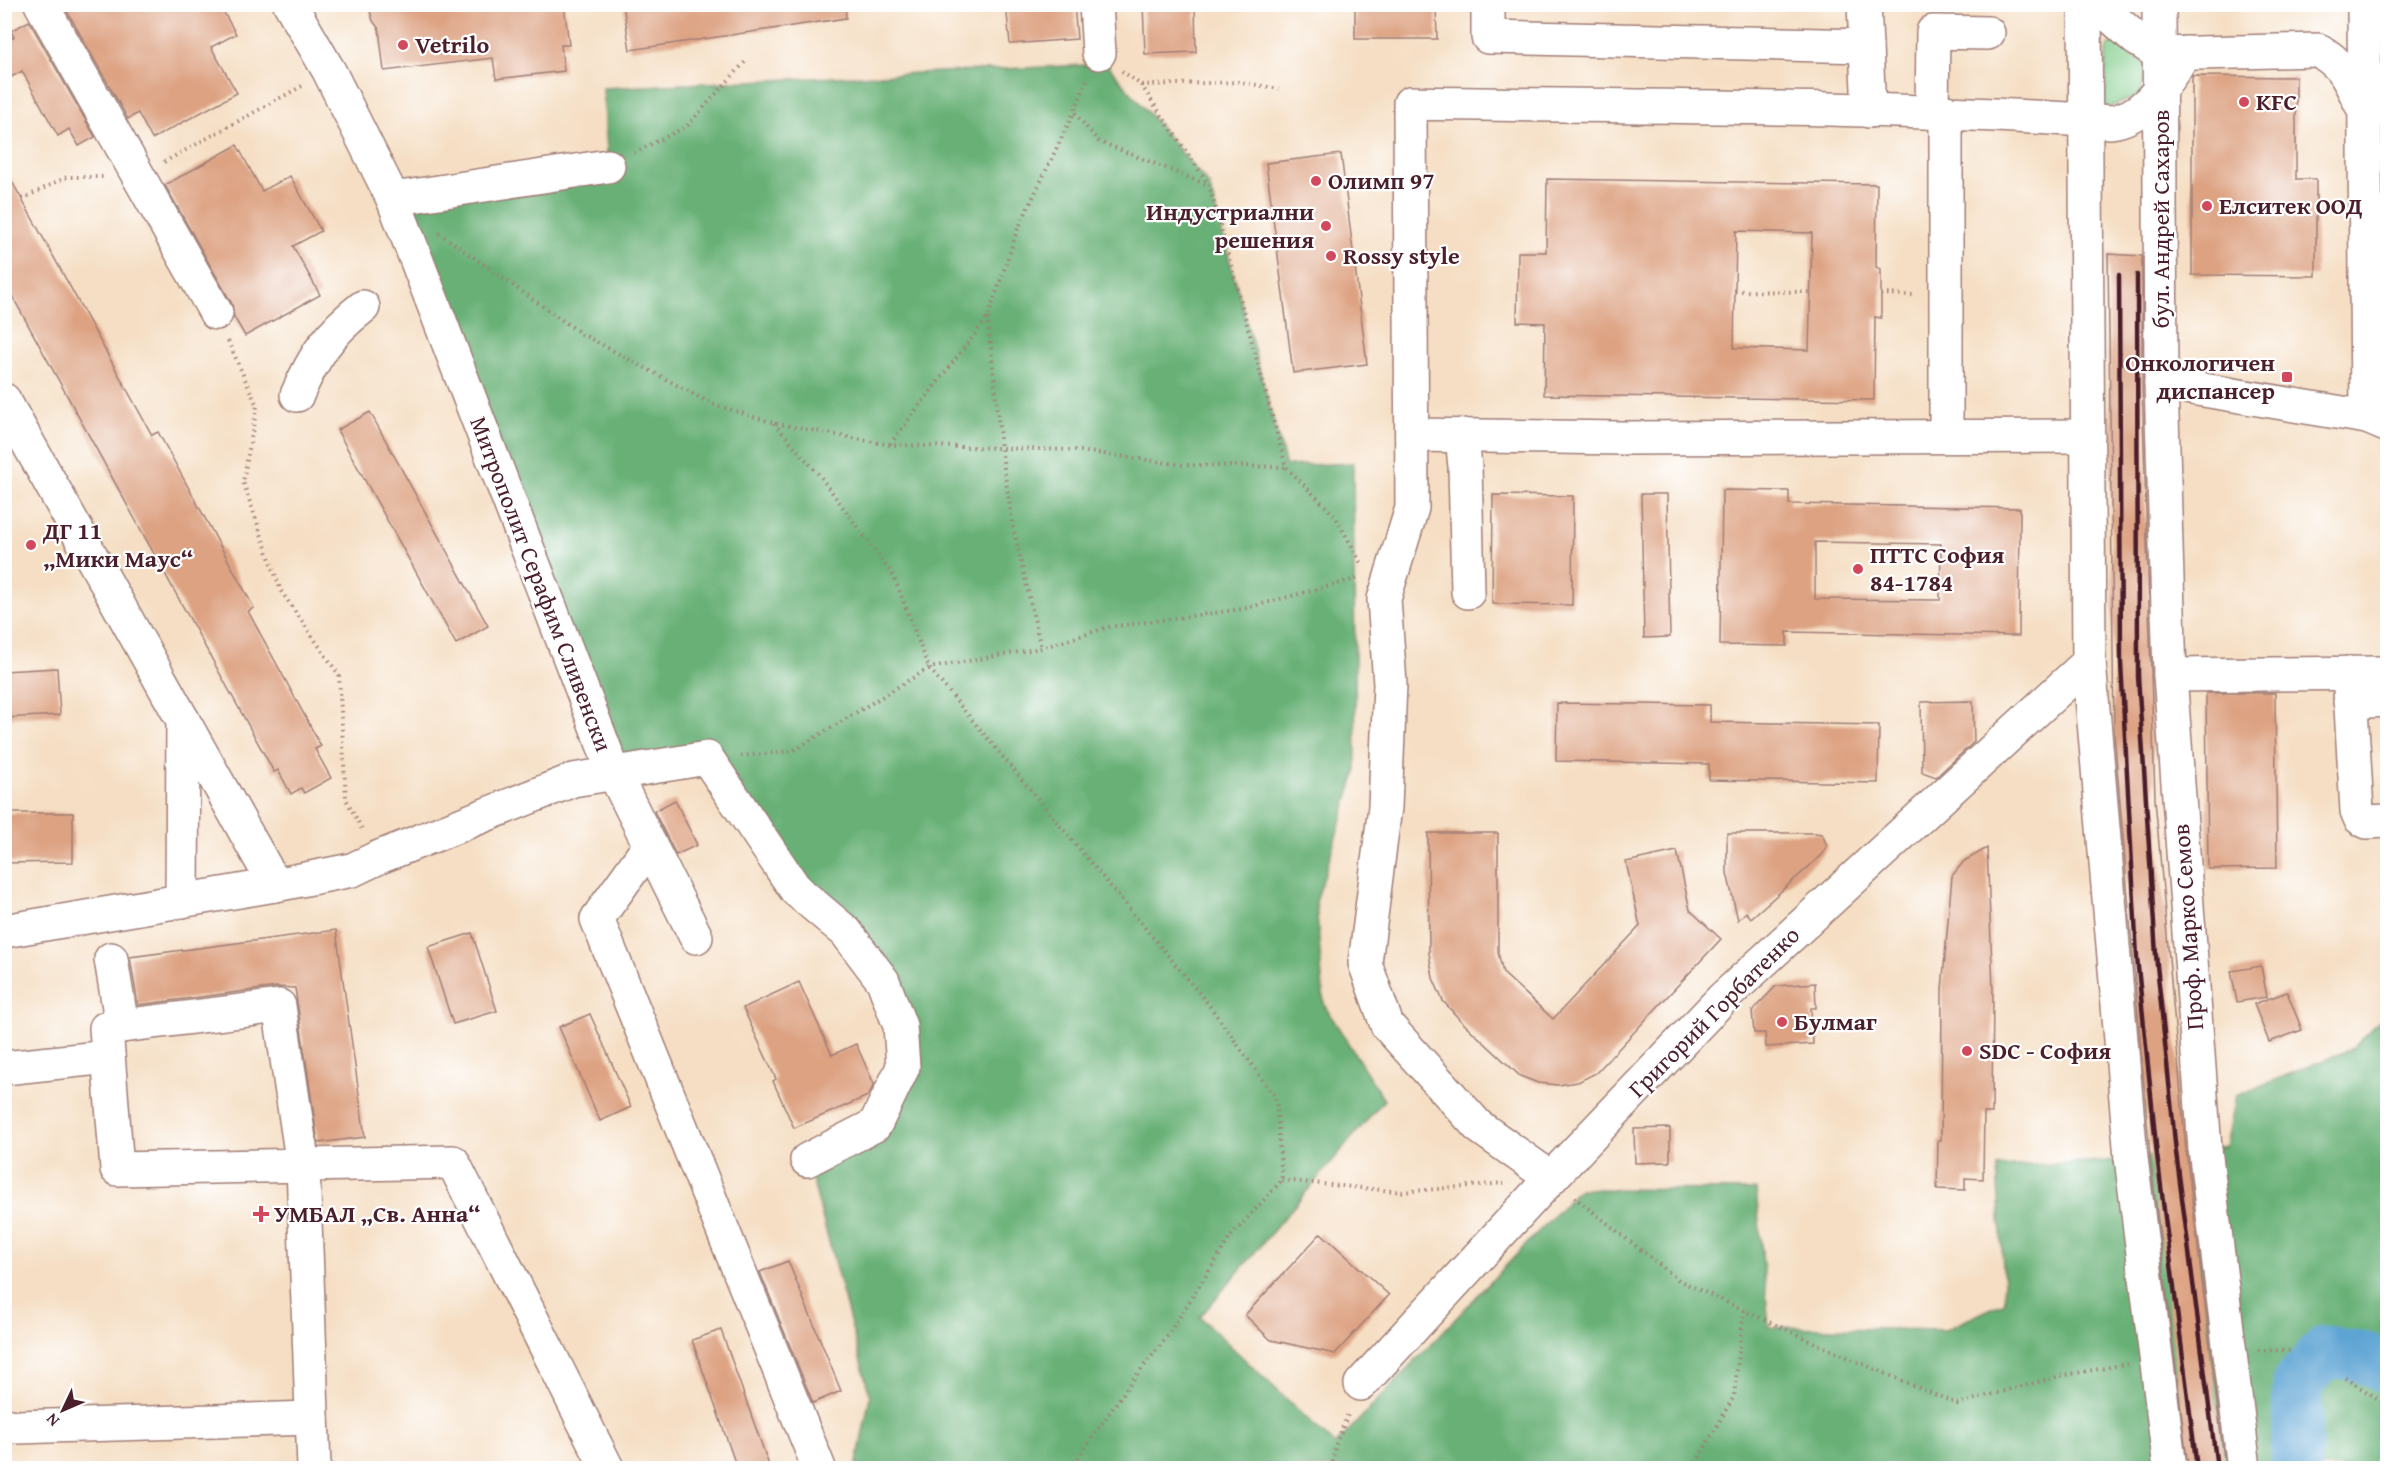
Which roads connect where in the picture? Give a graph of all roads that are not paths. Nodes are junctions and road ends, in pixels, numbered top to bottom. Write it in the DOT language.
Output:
graph roads {
  1 [pos="41,4"];
  2 [pos="290,4"];
  3 [pos="1096,4"];
  4 [pos="1488,4"];
  5 [pos="1864,4"];
  6 [pos="2085,4"];
  7 [pos="2097,4"];
  8 [pos="2159,4"];
  9 [pos="2364,4"];
  10 [pos="1988,33"];
  11 [pos="1866,46"];
  12 [pos="1099,53"];
  13 [pos="2173,53"];
  14 [pos="2160,87"];
  15 [pos="2363,108"];
  16 [pos="1869,111"];
  17 [pos="1939,112"];
  18 [pos="2086,120"];
  19 [pos="608,166"];
  20 [pos="393,199"];
  21 [pos="363,308"];
  22 [pos="216,313"];
  23 [pos="2161,383"];
  24 [pos="297,395"];
  25 [pos="4,400"];
  26 [pos="2377,421"];
  27 [pos="1412,435"];
  28 [pos="1462,435"];
  29 [pos="1946,435"];
  30 [pos="2088,436"];
  31 [pos="1468,592"];
  32 [pos="2089,662"];
  33 [pos="2170,675"];
  34 [pos="2349,687"];
  35 [pos="2384,687"];
  36 [pos="183,718"];
  37 [pos="614,773"];
  38 [pos="2388,821"];
  39 [pos="650,845"];
  40 [pos="275,885"];
  41 [pos="182,901"];
  42 [pos="4,931"];
  43 [pos="696,937"];
  44 [pos="111,959"];
  45 [pos="122,1026"];
  46 [pos="108,1057"];
  47 [pos="4,1068"];
  48 [pos="807,1160"];
  49 [pos="303,1166"];
  50 [pos="1551,1178"];
  51 [pos="1361,1384"];
  52 [pos="312,1418"];
  53 [pos="4,1425"];
  54 [pos="314,1468"];
  55 [pos="607,1468"];
  56 [pos="819,1468"];
  57 [pos="2170,1468"];
  58 [pos="2244,1468"];
  1 -- 22 [label="street"];
  2 -- 20 [label="street, Митрополит Серафим Сливенски"];
  3 -- 12 [label="street"];
  4 -- 11 [label="street"];
  5 -- 11 [label="street"];
  6 -- 18 [label="street"];
  7 -- 13 [label="street"];
  8 -- 13 [label="street, бул. Андрей Сахаров"];
  9 -- 15 [label="street"];
  10 -- 17 [label="street"];
  11 -- 16 [label="street"];
  13 -- 14 [label="street, бул. Андрей Сахаров"];
  13 -- 15 [label="street"];
  14 -- 18 [label="street"];
  14 -- 23 [label="street, бул. Андрей Сахаров"];
  15 -- 26 [label="street"];
  16 -- 17 [label="street"];
  16 -- 27 [label="street"];
  17 -- 18 [label="street"];
  17 -- 29 [label="street"];
  18 -- 30 [label="street"];
  19 -- 20 [label="street"];
  20 -- 37 [label="street, Митрополит Серафим Сливенски"];
  21 -- 24 [label="street"];
  23 -- 26 [label="street"];
  23 -- 33 [label="street, Проф. Марко Семов"];
  25 -- 36 [label="street"];
  27 -- 28 [label="street"];
  27 -- 50 [label="street"];
  28 -- 29 [label="street"];
  28 -- 31 [label="street"];
  29 -- 30 [label="street"];
  30 -- 32 [label="street"];
  32 -- 50 [label="street, Григорий Горбатенко"];
  32 -- 57 [label="street, bridge"];
  33 -- 34 [label="street"];
  33 -- 58 [label="street, Проф. Марко Семов, bridge"];
  34 -- 35 [label="street"];
  34 -- 38 [label="street"];
  36 -- 40 [label="street"];
  36 -- 41 [label="street"];
  37 -- 39 [label="street"];
  37 -- 40 [label="street"];
  37 -- 48 [label="street, Митрополит Серафим Сливенски"];
  39 -- 43 [label="street"];
  39 -- 56 [label="street"];
  40 -- 41 [label="street"];
  41 -- 42 [label="street"];
  44 -- 45 [label="street"];
  45 -- 46 [label="street"];
  45 -- 49 [label="street"];
  46 -- 47 [label="street"];
  46 -- 49 [label="street"];
  49 -- 52 [label="street"];
  49 -- 55 [label="street"];
  50 -- 51 [label="street, Григорий Горбатенко"];
  52 -- 53 [label="street"];
  52 -- 54 [label="street"];
}
